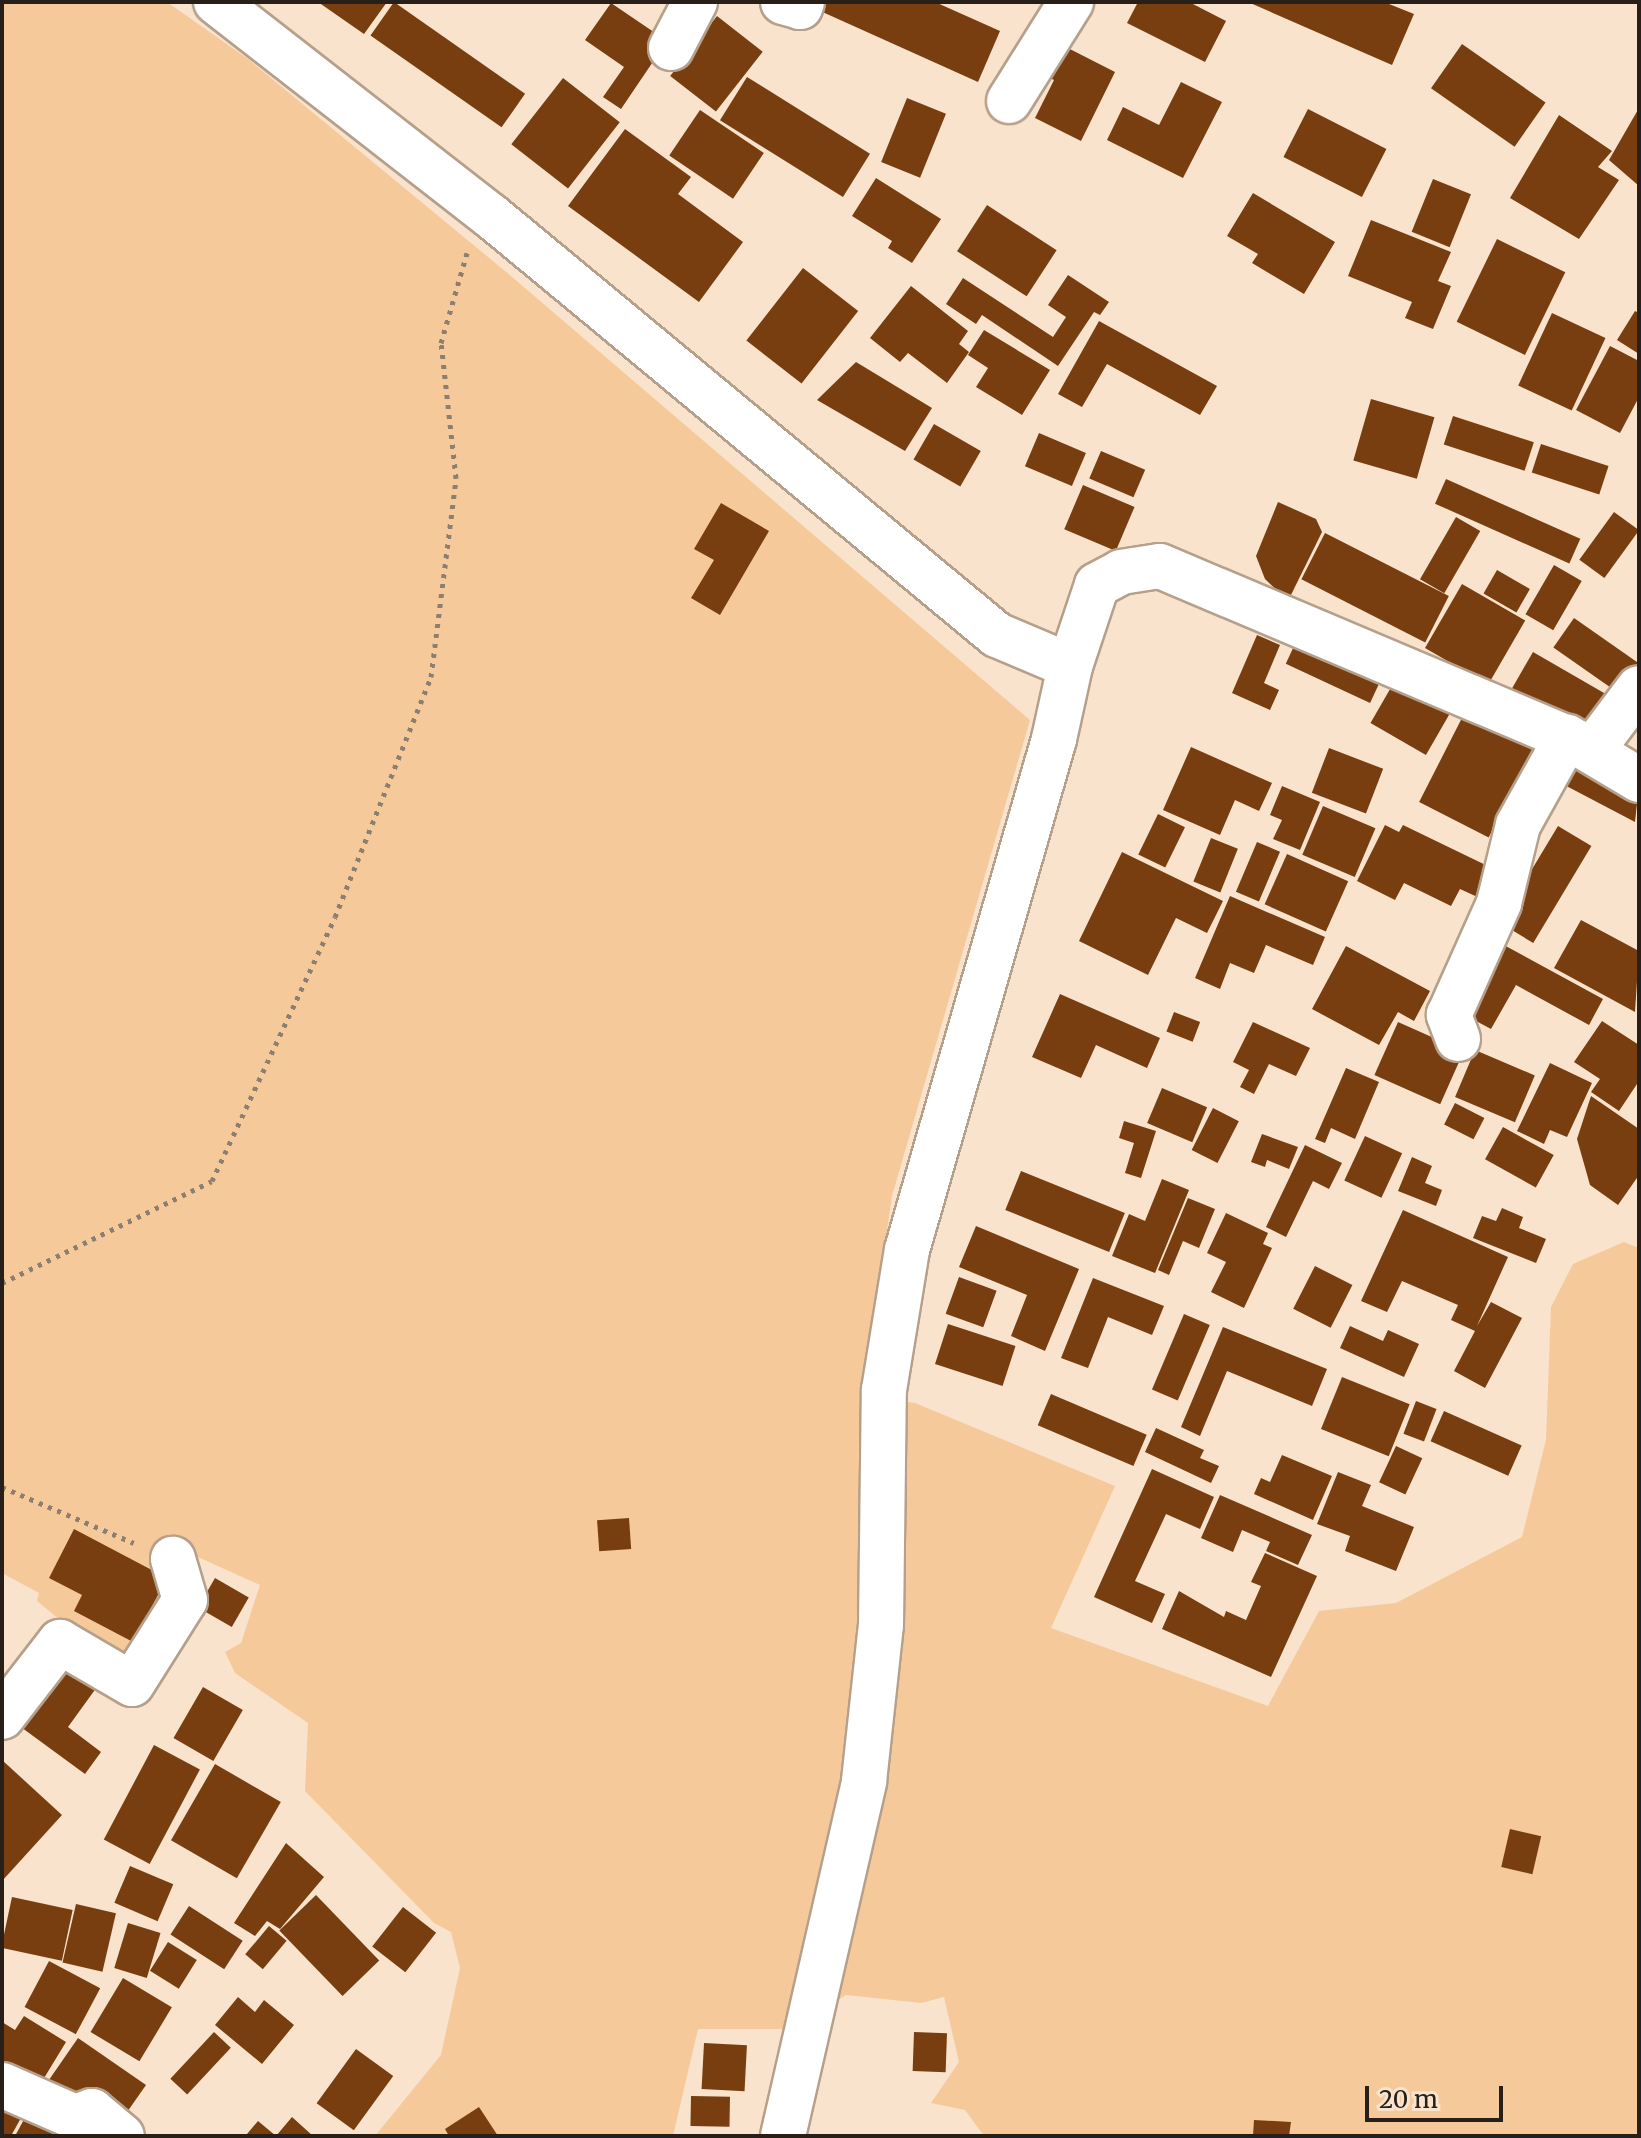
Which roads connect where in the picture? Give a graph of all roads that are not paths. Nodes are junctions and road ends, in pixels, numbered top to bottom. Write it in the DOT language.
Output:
graph roads {
  1 [pos="216,2"];
  2 [pos="695,2"];
  3 [pos="783,2"];
  4 [pos="802,2"];
  5 [pos="1071,2"];
  6 [pos="671,48"];
  7 [pos="1009,101"];
  8 [pos="1070,666"];
  9 [pos="1639,688"];
  10 [pos="1567,737"];
  11 [pos="1639,780"];
  12 [pos="1458,1039"];
  13 [pos="173,1559"];
  14 [pos="2,1717"];
  15 [pos="2,2085"];
  16 [pos="122,2136"];
  17 [pos="783,2136"];
  1 -- 8 [label="street"];
  2 -- 6 [label="street"];
  3 -- 4 [label="street"];
  5 -- 7 [label="street"];
  8 -- 10 [label="street"];
  8 -- 17 [label="street"];
  9 -- 10 [label="street"];
  10 -- 11 [label="street"];
  10 -- 12 [label="street"];
  13 -- 14 [label="street"];
  15 -- 16 [label="street"];
}
